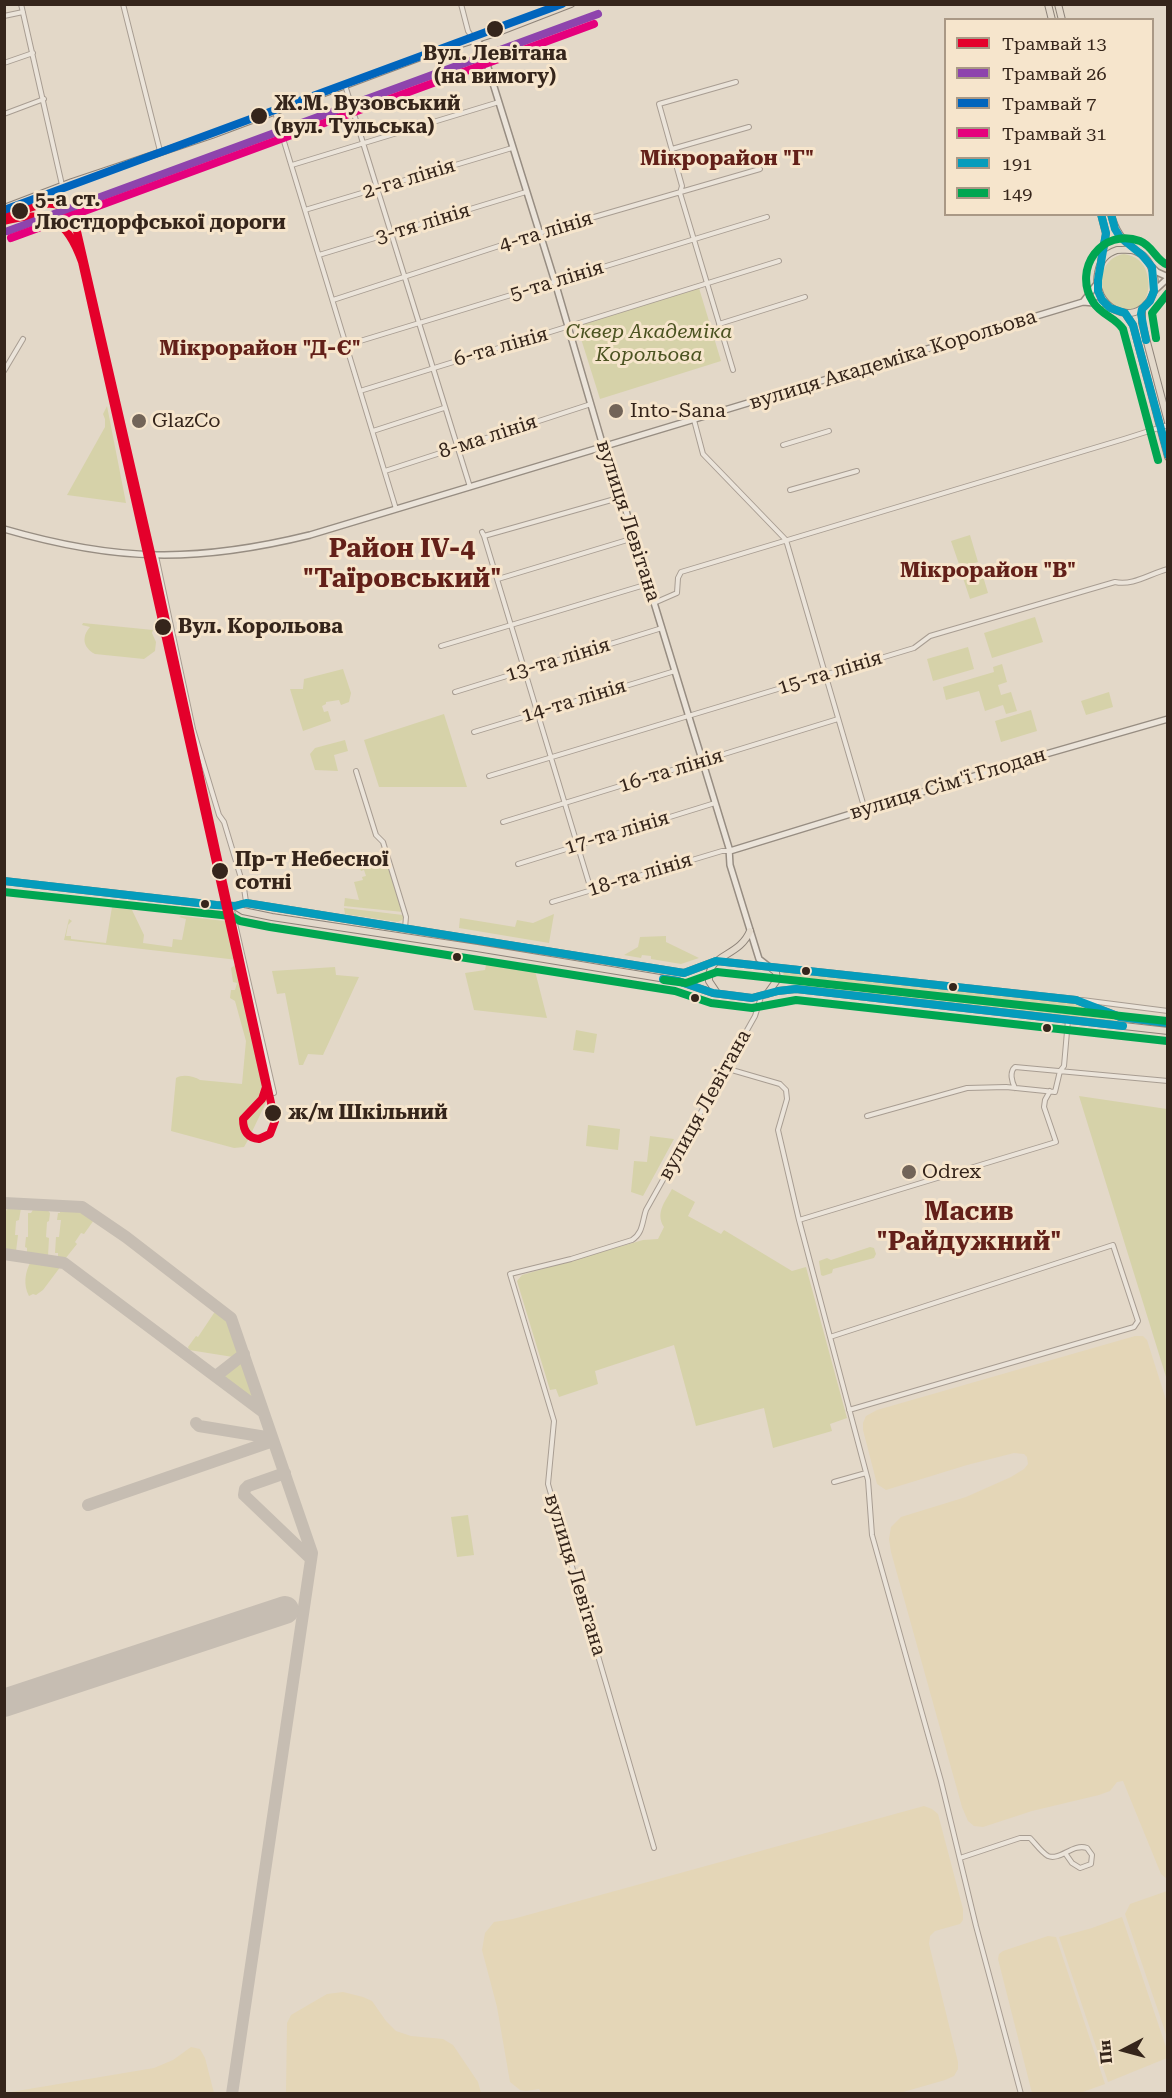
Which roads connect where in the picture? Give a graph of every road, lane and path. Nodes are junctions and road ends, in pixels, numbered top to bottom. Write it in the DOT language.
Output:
graph roads {
  1 [pos="21,4"];
  2 [pos="123,4"];
  3 [pos="461,4"];
  4 [pos="572,4"];
  5 [pos="23,12"];
  6 [pos="4,16"];
  7 [pos="475,40"];
  8 [pos="33,53"];
  9 [pos="4,63"];
  10 [pos="736,82"];
  11 [pos="345,85"];
  12 [pos="44,99"];
  13 [pos="499,102"];
  14 [pos="275,112"];
  15 [pos="4,114"];
  16 [pos="749,127"];
  17 [pos="363,144"];
  18 [pos="512,148"];
  19 [pos="672,150"];
  20 [pos="160,151"];
  21 [pos="292,165"];
  22 [pos="760,169"];
  23 [pos="62,186"];
  24 [pos="376,189"];
  25 [pos="526,192"];
  26 [pos="680,193"];
  27 [pos="4,208"];
  28 [pos="305,210"];
  29 [pos="1102,216"];
  30 [pos="1112,216"];
  31 [pos="767,217"];
  32 [pos="539,233"];
  33 [pos="391,235"];
  34 [pos="694,239"];
  35 [pos="1135,251"];
  36 [pos="319,255"];
  37 [pos="779,261"];
  38 [pos="1101,262"];
  39 [pos="1152,267"];
  40 [pos="404,278"];
  41 [pos="1167,278"];
  42 [pos="555,282"];
  43 [pos="707,284"];
  44 [pos="1096,285"];
  45 [pos="1154,291"];
  46 [pos="805,297"];
  47 [pos="333,300"];
  48 [pos="1083,302"];
  49 [pos="1106,304"];
  50 [pos="1142,309"];
  51 [pos="1125,313"];
  52 [pos="418,323"];
  53 [pos="719,324"];
  54 [pos="568,328"];
  55 [pos="23,339"];
  56 [pos="346,345"];
  57 [pos="432,367"];
  58 [pos="733,370"];
  59 [pos="4,371"];
  60 [pos="360,391"];
  61 [pos="591,404"];
  62 [pos="444,408"];
  63 [pos="694,420"];
  64 [pos="1167,423"];
  65 [pos="1160,428"];
  66 [pos="373,431"];
  67 [pos="829,431"];
  68 [pos="783,445"];
  69 [pos="603,446"];
  70 [pos="456,447"];
  71 [pos="1167,457"];
  72 [pos="385,471"];
  73 [pos="857,471"];
  74 [pos="470,487"];
  75 [pos="790,490"];
  76 [pos="622,497"];
  77 [pos="396,509"];
  78 [pos="4,529"];
  79 [pos="634,538"];
  80 [pos="786,540"];
  81 [pos="156,556"];
  82 [pos="1167,569"];
  83 [pos="498,579"];
  84 [pos="648,584"];
  85 [pos="654,603"];
  86 [pos="511,625"];
  87 [pos="662,628"];
  88 [pos="441,646"];
  89 [pos="525,670"];
  90 [pos="675,671"];
  91 [pos="825,675"];
  92 [pos="455,692"];
  93 [pos="538,712"];
  94 [pos="688,716"];
  95 [pos="838,719"];
  96 [pos="1167,719"];
  97 [pos="474,732"];
  98 [pos="551,758"];
  99 [pos="702,762"];
  100 [pos="356,771"];
  101 [pos="489,776"];
  102 [pos="565,803"];
  103 [pos="715,803"];
  104 [pos="865,810"];
  105 [pos="503,822"];
  106 [pos="578,845"];
  107 [pos="730,851"];
  108 [pos="518,864"];
  109 [pos="4,881"];
  110 [pos="591,890"];
  111 [pos="552,902"];
  112 [pos="246,903"];
  113 [pos="233,906"];
  114 [pos="405,928"];
  115 [pos="750,931"];
  116 [pos="478,944"];
  117 [pos="716,961"];
  118 [pos="769,967"];
  119 [pos="717,993"];
  120 [pos="764,996"];
  121 [pos="1076,1000"];
  122 [pos="1167,1011"];
  123 [pos="1068,1020"];
  124 [pos="1167,1023"];
  125 [pos="1167,1031"];
  126 [pos="725,1068"];
  127 [pos="1059,1071"];
  128 [pos="1167,1082"];
  129 [pos="1015,1088"];
  130 [pos="1050,1091"];
  131 [pos="274,1093"];
  132 [pos="867,1116"];
  133 [pos="799,1220"];
  134 [pos="830,1337"];
  135 [pos="849,1410"];
  136 [pos="866,1473"];
  137 [pos="834,1482"];
  138 [pos="654,1848"];
  139 [pos="1065,1852"];
  140 [pos="960,1858"];
  141 [pos="1021,2094"];
  1 -- 5 [label="street"];
  2 -- 20 [label="street"];
  3 -- 7 [label="street"];
  4 -- 7 [label="main road"];
  5 -- 6 [label="street"];
  5 -- 8 [label="street"];
  7 -- 11 [label="main road"];
  7 -- 13 [label="main road, вулиця Левітана"];
  8 -- 9 [label="street"];
  8 -- 12 [label="street"];
  10 -- 19 [label="street"];
  11 -- 14 [label="main road"];
  11 -- 17 [label="street"];
  12 -- 15 [label="street"];
  12 -- 23 [label="street"];
  13 -- 17 [label="street"];
  13 -- 18 [label="main road, вулиця Левітана"];
  14 -- 20 [label="main road"];
  14 -- 21 [label="street"];
  16 -- 19 [label="street"];
  17 -- 21 [label="street"];
  17 -- 24 [label="street"];
  18 -- 24 [label="street, 2-га лінія"];
  18 -- 25 [label="main road, вулиця Левітана"];
  19 -- 26 [label="street"];
  20 -- 23 [label="main road"];
  21 -- 28 [label="street"];
  22 -- 26 [label="street, 4-та лінія"];
  23 -- 27 [label="main road"];
  24 -- 28 [label="street, 2-га лінія"];
  24 -- 33 [label="street"];
  25 -- 32 [label="main road, вулиця Левітана"];
  25 -- 33 [label="street, 3-тя лінія"];
  26 -- 32 [label="street, 4-та лінія"];
  26 -- 34 [label="street"];
  28 -- 36 [label="street"];
  29 -- 38 [label="main road"];
  30 -- 35 [label="main road"];
  31 -- 34 [label="street, 5-та лінія"];
  32 -- 40 [label="street, 4-та лінія"];
  32 -- 42 [label="main road, вулиця Левітана"];
  33 -- 36 [label="street, 3-тя лінія"];
  33 -- 40 [label="street"];
  34 -- 42 [label="street, 5-та лінія"];
  34 -- 43 [label="street"];
  35 -- 38 [label="main road"];
  35 -- 39 [label="main road"];
  36 -- 47 [label="street"];
  37 -- 43 [label="street, 6-та лінія"];
  38 -- 44 [label="main road"];
  39 -- 41 [label="main road"];
  39 -- 45 [label="main road"];
  40 -- 47 [label="street, 4-та лінія"];
  40 -- 52 [label="street"];
  41 -- 45 [label="main road"];
  42 -- 52 [label="street, 5-та лінія"];
  42 -- 54 [label="main road, вулиця Левітана"];
  43 -- 53 [label="street"];
  43 -- 54 [label="street, 6-та лінія"];
  44 -- 48 [label="main road"];
  44 -- 49 [label="main road"];
  45 -- 50 [label="main road"];
  46 -- 53 [label="street"];
  47 -- 56 [label="street"];
  48 -- 49 [label="main road, вулиця Академіка Корольова"];
  48 -- 63 [label="main road, вулиця Академіка Корольова"];
  49 -- 51 [label="main road"];
  50 -- 51 [label="main road"];
  50 -- 64 [label="main road"];
  51 -- 65 [label="main road"];
  52 -- 56 [label="street, 5-та лінія"];
  52 -- 57 [label="street"];
  53 -- 58 [label="street"];
  54 -- 57 [label="street, 6-та лінія"];
  54 -- 61 [label="main road, вулиця Левітана"];
  55 -- 59 [label="street"];
  56 -- 60 [label="street"];
  57 -- 60 [label="street, 6-та лінія"];
  57 -- 62 [label="street"];
  60 -- 66 [label="street"];
  61 -- 69 [label="main road, вулиця Левітана"];
  61 -- 70 [label="street, 8-ма лінія"];
  62 -- 66 [label="street"];
  62 -- 70 [label="street"];
  63 -- 69 [label="main road, вулиця Академіка Корольова"];
  63 -- 80 [label="street"];
  64 -- 65 [label="street"];
  65 -- 71 [label="main road"];
  65 -- 80 [label="street"];
  66 -- 72 [label="street"];
  67 -- 68 [label="street"];
  69 -- 74 [label="main road, вулиця Академіка Корольова"];
  69 -- 76 [label="main road, вулиця Левітана"];
  70 -- 72 [label="street, 8-ма лінія"];
  70 -- 74 [label="street"];
  72 -- 77 [label="street"];
  73 -- 75 [label="street"];
  74 -- 77 [label="main road, вулиця Академіка Корольова"];
  76 -- 79 [label="main road, вулиця Левітана"];
  76 -- 83 [label="street"];
  77 -- 81 [label="main road, вулиця Академіка Корольова"];
  78 -- 81 [label="main road, вулиця Академіка Корольова"];
  79 -- 83 [label="street"];
  79 -- 84 [label="main road, вулиця Левітана"];
  80 -- 85 [label="street"];
  80 -- 91 [label="street"];
  81 -- 112 [label="street"];
  82 -- 91 [label="street, 15-та лінія"];
  83 -- 86 [label="street"];
  84 -- 85 [label="main road, вулиця Левітана"];
  84 -- 86 [label="street"];
  85 -- 87 [label="main road, вулиця Левітана"];
  86 -- 88 [label="street"];
  86 -- 89 [label="street"];
  87 -- 89 [label="street, 13-та лінія"];
  87 -- 90 [label="main road, вулиця Левітана"];
  89 -- 92 [label="street, 13-та лінія"];
  89 -- 93 [label="street"];
  90 -- 93 [label="street, 14-та лінія"];
  90 -- 94 [label="main road, вулиця Левітана"];
  91 -- 94 [label="street, 15-та лінія"];
  91 -- 95 [label="street"];
  93 -- 97 [label="street, 14-та лінія"];
  93 -- 98 [label="street"];
  94 -- 98 [label="street, 15-та лінія"];
  94 -- 99 [label="main road, вулиця Левітана"];
  95 -- 99 [label="street, 16-та лінія"];
  95 -- 104 [label="street"];
  96 -- 104 [label="main road, вулиця Сім'ї Глодан"];
  98 -- 101 [label="street, 15-та лінія"];
  98 -- 102 [label="street"];
  99 -- 102 [label="street, 16-та лінія"];
  99 -- 103 [label="main road, вулиця Левітана"];
  100 -- 114 [label="street"];
  102 -- 105 [label="street, 16-та лінія"];
  102 -- 106 [label="street"];
  103 -- 106 [label="street, 17-та лінія"];
  103 -- 107 [label="main road, вулиця Левітана"];
  104 -- 107 [label="main road, вулиця Сім'ї Глодан"];
  106 -- 108 [label="street, 17-та лінія"];
  106 -- 110 [label="street"];
  107 -- 110 [label="street, 18-та лінія"];
  107 -- 115 [label="main road, вулиця Левітана"];
  109 -- 113 [label="main road"];
  110 -- 111 [label="street, 18-та лінія"];
  112 -- 113 [label="main road"];
  112 -- 114 [label="main road"];
  113 -- 116 [label="main road"];
  113 -- 131 [label="street"];
  114 -- 116 [label="main road"];
  115 -- 117 [label="main road"];
  115 -- 118 [label="main road, вулиця Левітана"];
  116 -- 117 [label="main road"];
  116 -- 119 [label="main road"];
  117 -- 118 [label="main road"];
  117 -- 119 [label="main road"];
  118 -- 120 [label="main road, вулиця Левітана"];
  118 -- 121 [label="main road"];
  119 -- 120 [label="main road"];
  120 -- 123 [label="main road"];
  120 -- 126 [label="street, вулиця Левітана"];
  121 -- 122 [label="street"];
  121 -- 124 [label="main road"];
  123 -- 125 [label="main road"];
  123 -- 127 [label="street"];
  126 -- 133 [label="street"];
  126 -- 138 [label="street, вулиця Левітана"];
  127 -- 128 [label="street"];
  127 -- 129 [label="street"];
  127 -- 130 [label="street"];
  129 -- 130 [label="street"];
  129 -- 132 [label="street"];
  130 -- 133 [label="street"];
  133 -- 134 [label="street"];
  134 -- 135 [label="street"];
  134 -- 135 [label="street"];
  135 -- 136 [label="street"];
  136 -- 137 [label="street"];
  136 -- 140 [label="street"];
  139 -- 139 [label="street"];
  139 -- 140 [label="street"];
  140 -- 141 [label="street"];
}
